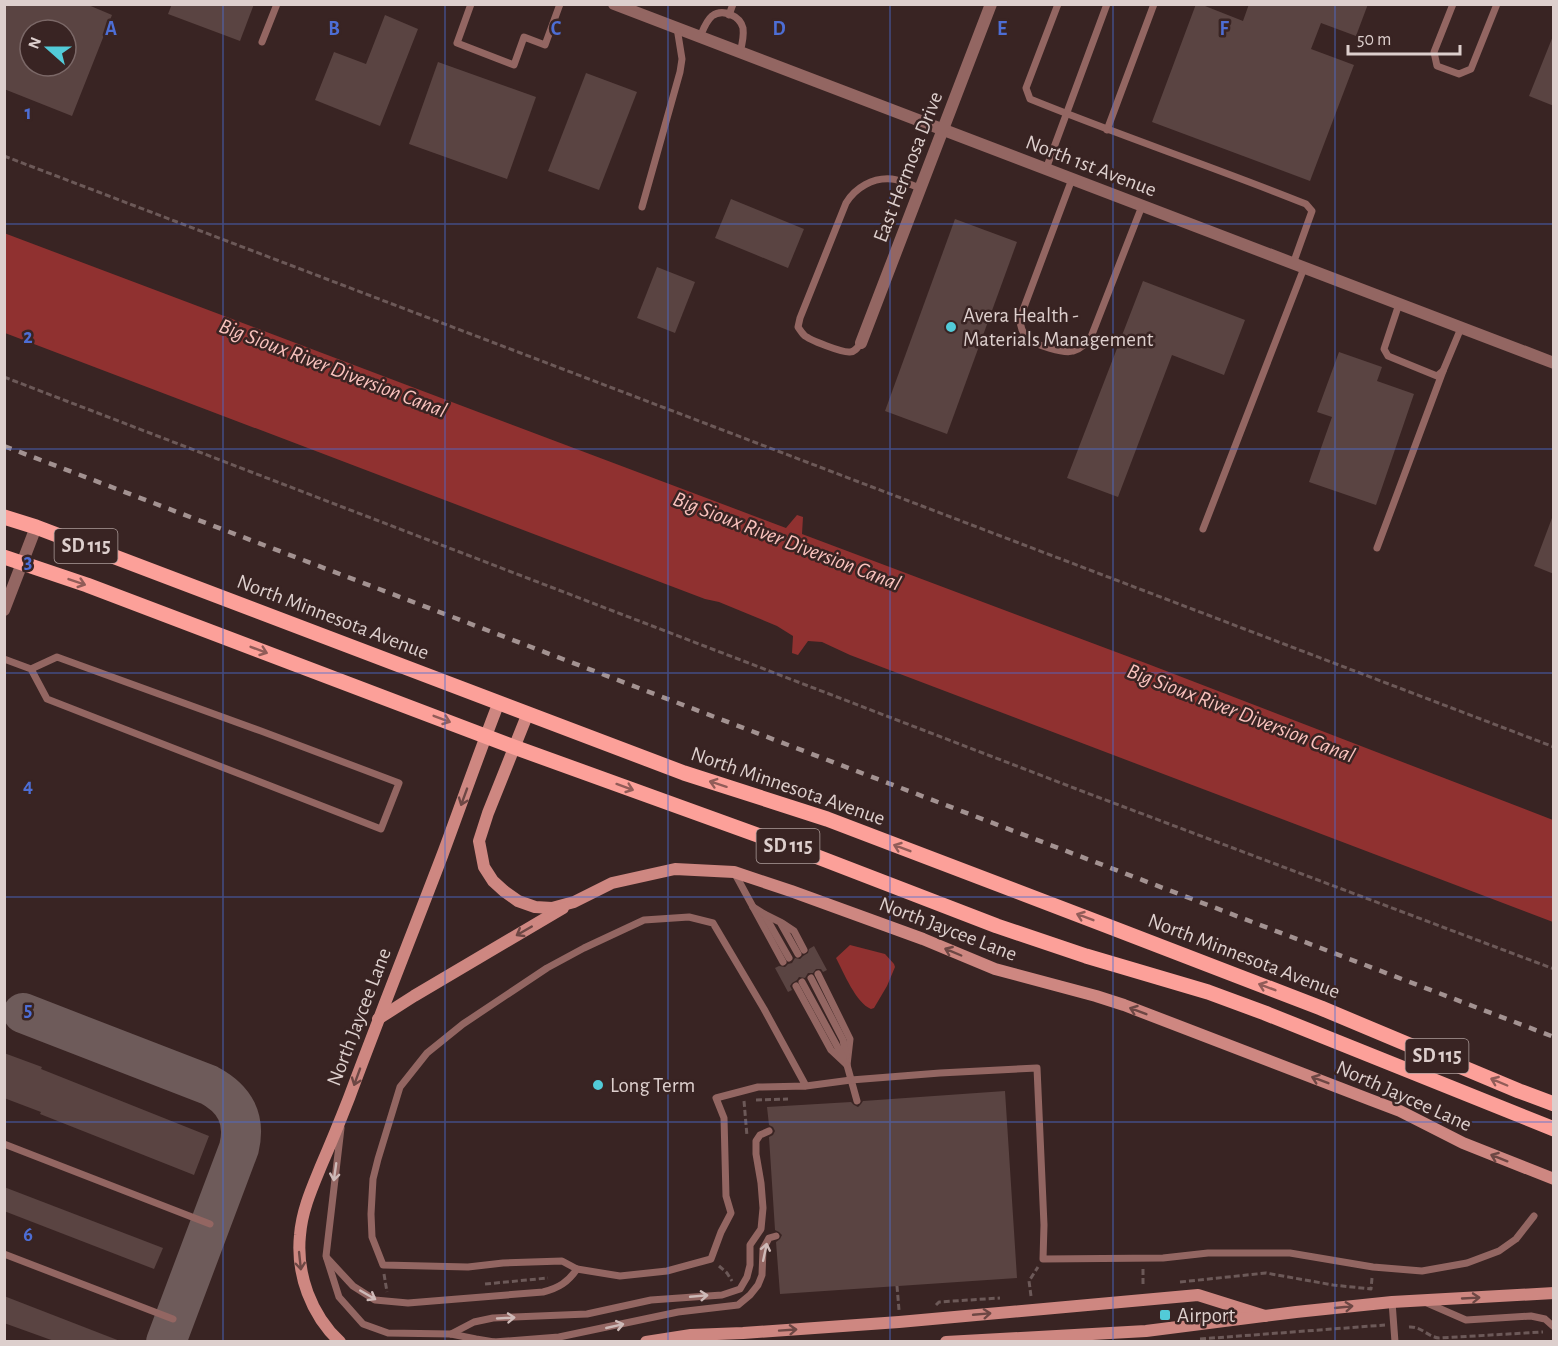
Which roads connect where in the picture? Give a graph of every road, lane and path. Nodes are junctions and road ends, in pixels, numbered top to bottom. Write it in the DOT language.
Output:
graph roads {
  1 [pos="276,4"];
  2 [pos="471,4"];
  3 [pos="560,4"];
  4 [pos="614,4"];
  5 [pos="733,4"];
  6 [pos="991,4"];
  7 [pos="1058,4"];
  8 [pos="1107,4"];
  9 [pos="1155,4"];
  10 [pos="1453,4"];
  11 [pos="1497,4"];
  12 [pos="729,15"];
  13 [pos="677,28"];
  14 [pos="700,37"];
  15 [pos="262,42"];
  16 [pos="740,52"];
  17 [pos="1066,114"];
  18 [pos="943,130"];
  19 [pos="1107,130"];
  20 [pos="4,156"];
  21 [pos="1046,169"];
  22 [pos="1072,179"];
  23 [pos="920,188"];
  24 [pos="1142,206"];
  25 [pos="642,207"];
  26 [pos="1299,266"];
  27 [pos="1399,304"];
  28 [pos="1461,328"];
  29 [pos="861,343"];
  30 [pos="1554,363"];
  31 [pos="1443,371"];
  32 [pos="4,377"];
  33 [pos="4,517"];
  34 [pos="36,527"];
  35 [pos="1203,529"];
  36 [pos="1377,548"];
  37 [pos="4,557"];
  38 [pos="22,562"];
  39 [pos="4,610"];
  40 [pos="4,659"];
  41 [pos="31,669"];
  42 [pos="499,702"];
  43 [pos="528,713"];
  44 [pos="486,736"];
  45 [pos="514,747"];
  46 [pos="1554,747"];
  47 [pos="734,872"];
  48 [pos="574,902"];
  49 [pos="752,907"];
  50 [pos="764,914"];
  51 [pos="801,952"];
  52 [pos="1554,969"];
  53 [pos="814,976"];
  54 [pos="799,984"];
  55 [pos="378,1019"];
  56 [pos="847,1065"];
  57 [pos="851,1080"];
  58 [pos="806,1086"];
  59 [pos="857,1101"];
  60 [pos="1554,1104"];
  61 [pos="343,1114"];
  62 [pos="1554,1129"];
  63 [pos="769,1131"];
  64 [pos="4,1144"];
  65 [pos="1554,1179"];
  66 [pos="1534,1216"];
  67 [pos="210,1224"];
  68 [pos="776,1236"];
  69 [pos="4,1254"];
  70 [pos="326,1256"];
  71 [pos="1143,1258"];
  72 [pos="711,1259"];
  73 [pos="1043,1259"];
  74 [pos="1373,1267"];
  75 [pos="577,1269"];
  76 [pos="1179,1282"];
  77 [pos="1152,1285"];
  78 [pos="897,1286"];
  79 [pos="735,1291"];
  80 [pos="1554,1293"];
  81 [pos="1031,1296"];
  82 [pos="1422,1301"];
  83 [pos="1392,1302"];
  84 [pos="899,1312"];
  85 [pos="1265,1316"];
  86 [pos="173,1319"];
  87 [pos="1387,1325"];
  88 [pos="1409,1327"];
  89 [pos="1554,1329"];
  90 [pos="451,1338"];
  91 [pos="1435,1339"];
  92 [pos="1190,1340"];
  93 [pos="340,1341"];
  94 [pos="494,1341"];
  95 [pos="646,1341"];
  96 [pos="946,1341"];
  97 [pos="1395,1341"];
  1 -- 15 [label="lane"];
  2 -- 3 [label="lane"];
  4 -- 13 [label="street, North 1st Avenue"];
  5 -- 12 [label="lane"];
  6 -- 18 [label="street, East Hermosa Drive"];
  7 -- 17 [label="lane"];
  8 -- 17 [label="lane"];
  9 -- 19 [label="lane"];
  10 -- 11 [label="lane"];
  12 -- 14 [label="lane"];
  12 -- 16 [label="lane"];
  13 -- 14 [label="street, North 1st Avenue"];
  13 -- 25 [label="lane"];
  14 -- 16 [label="street, North 1st Avenue"];
  16 -- 18 [label="street, North 1st Avenue"];
  17 -- 19 [label="lane"];
  17 -- 21 [label="lane"];
  18 -- 21 [label="street, North 1st Avenue"];
  18 -- 23 [label="street, East Hermosa Drive"];
  19 -- 26 [label="lane"];
  20 -- 46 [label="path"];
  21 -- 22 [label="street, North 1st Avenue"];
  22 -- 24 [label="street, North 1st Avenue"];
  22 -- 24 [label="lane"];
  23 -- 29 [label="street, East Hermosa Drive"];
  23 -- 29 [label="lane"];
  24 -- 26 [label="street, North 1st Avenue"];
  26 -- 27 [label="street, North 1st Avenue"];
  26 -- 35 [label="lane"];
  27 -- 28 [label="street, North 1st Avenue"];
  27 -- 31 [label="lane"];
  28 -- 30 [label="street, North 1st Avenue"];
  28 -- 31 [label="lane"];
  31 -- 36 [label="lane"];
  32 -- 52 [label="path"];
  33 -- 34 [label="main road, North Minnesota Avenue / SD 115"];
  34 -- 38 [label="street"];
  34 -- 42 [label="main road, North Minnesota Avenue / SD 115"];
  37 -- 38 [label="main road, SD 115"];
  38 -- 39 [label="street"];
  38 -- 44 [label="main road, SD 115, one-way"];
  40 -- 41 [label="lane"];
  41 -- 41 [label="lane"];
  42 -- 43 [label="main road, North Minnesota Avenue / SD 115"];
  42 -- 44 [label="main road, North Jaycee Lane"];
  43 -- 45 [label="main road, North Jaycee Lane"];
  60 -- 43 [label="main road, North Minnesota Avenue / SD 115, one-way"];
  44 -- 45 [label="main road, SD 115"];
  44 -- 55 [label="main road, North Jaycee Lane, one-way"];
  45 -- 48 [label="main road, North Jaycee Lane"];
  45 -- 62 [label="main road, SD 115, one-way"];
  47 -- 48 [label="main road, North Jaycee Lane"];
  47 -- 49 [label="lane"];
  65 -- 47 [label="main road, North Jaycee Lane, one-way"];
  48 -- 55 [label="main road, one-way"];
  49 -- 50 [label="lane"];
  49 -- 50 [label="lane"];
  50 -- 51 [label="lane"];
  53 -- 56 [label="lane"];
  54 -- 56 [label="lane"];
  55 -- 61 [label="main road, North Jaycee Lane, one-way"];
  56 -- 57 [label="lane"];
  57 -- 58 [label="lane"];
  57 -- 59 [label="lane"];
  57 -- 73 [label="lane"];
  58 -- 72 [label="lane"];
  58 -- 75 [label="lane"];
  61 -- 70 [label="lane, one-way"];
  61 -- 93 [label="main road, North Jaycee Lane, one-way"];
  63 -- 79 [label="lane"];
  64 -- 67 [label="lane"];
  66 -- 74 [label="lane"];
  94 -- 68 [label="lane, one-way"];
  69 -- 86 [label="lane"];
  70 -- 75 [label="lane, one-way"];
  70 -- 90 [label="lane"];
  71 -- 73 [label="lane"];
  71 -- 74 [label="lane"];
  71 -- 77 [label="path"];
  72 -- 75 [label="lane"];
  72 -- 79 [label="path"];
  73 -- 81 [label="path"];
  74 -- 76 [label="path"];
  78 -- 84 [label="path"];
  90 -- 79 [label="lane, one-way"];
  82 -- 80 [label="main road, one-way"];
  82 -- 83 [label="main road"];
  82 -- 89 [label="lane"];
  85 -- 83 [label="main road, one-way"];
  83 -- 97 [label="lane"];
  95 -- 85 [label="main road, one-way"];
  85 -- 96 [label="main road"];
  87 -- 92 [label="path"];
  88 -- 91 [label="path"];
  89 -- 91 [label="path"];
  90 -- 94 [label="lane"];
}
